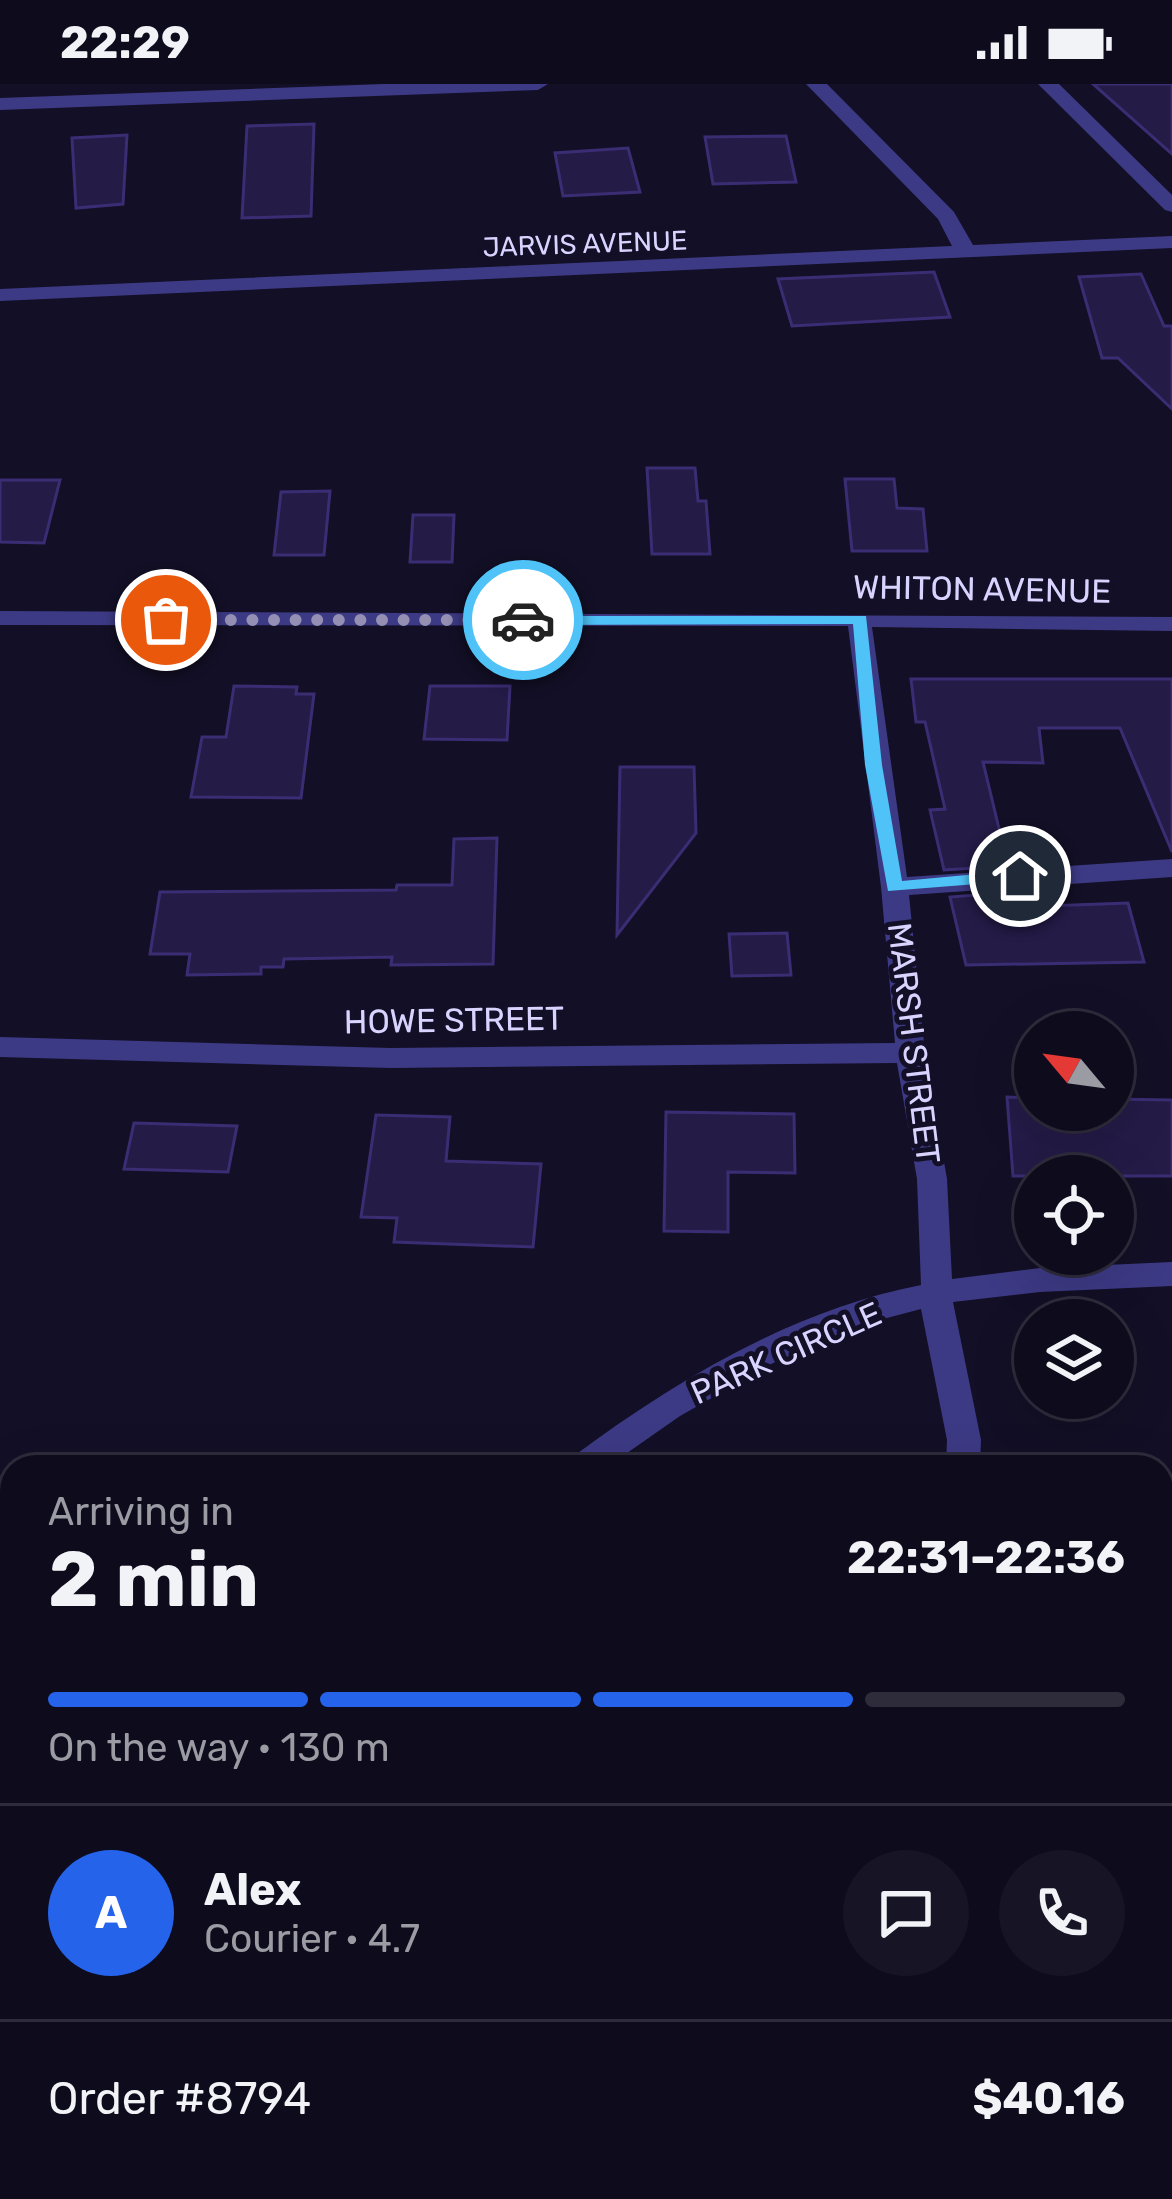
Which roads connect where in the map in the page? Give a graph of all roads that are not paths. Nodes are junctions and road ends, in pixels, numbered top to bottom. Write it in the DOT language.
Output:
graph roads {
  1 [pos="538,84"];
  2 [pos="816,84"];
  3 [pos="1048,84"];
  4 [pos="0,104"];
  5 [pos="1172,206"];
  6 [pos="1172,242"];
  7 [pos="966,252"];
  8 [pos="0,296"];
  9 [pos="0,618"];
  10 [pos="860,619"];
  11 [pos="1172,624"];
  12 [pos="1172,868"];
  13 [pos="895,887"];
  14 [pos="0,1047"];
  15 [pos="910,1053"];
  16 [pos="1172,1274"];
  17 [pos="937,1294"];
  18 [pos="598,1455"];
  19 [pos="963,1455"];
  1 -- 4 [label="street"];
  2 -- 7 [label="street"];
  3 -- 5 [label="street"];
  6 -- 7 [label="street, JARVIS AVENUE"];
  7 -- 8 [label="street, JARVIS AVENUE"];
  9 -- 10 [label="street, WHITON AVENUE"];
  10 -- 11 [label="street, WHITON AVENUE"];
  10 -- 13 [label="street, MARSH STREET"];
  12 -- 13 [label="street"];
  13 -- 15 [label="street, MARSH STREET"];
  14 -- 15 [label="street, HOWE STREET"];
  15 -- 17 [label="street, MARSH STREET"];
  16 -- 17 [label="street, PARK CIRCLE"];
  17 -- 18 [label="street, PARK CIRCLE"];
  17 -- 19 [label="street, MARSH STREET"];
}
